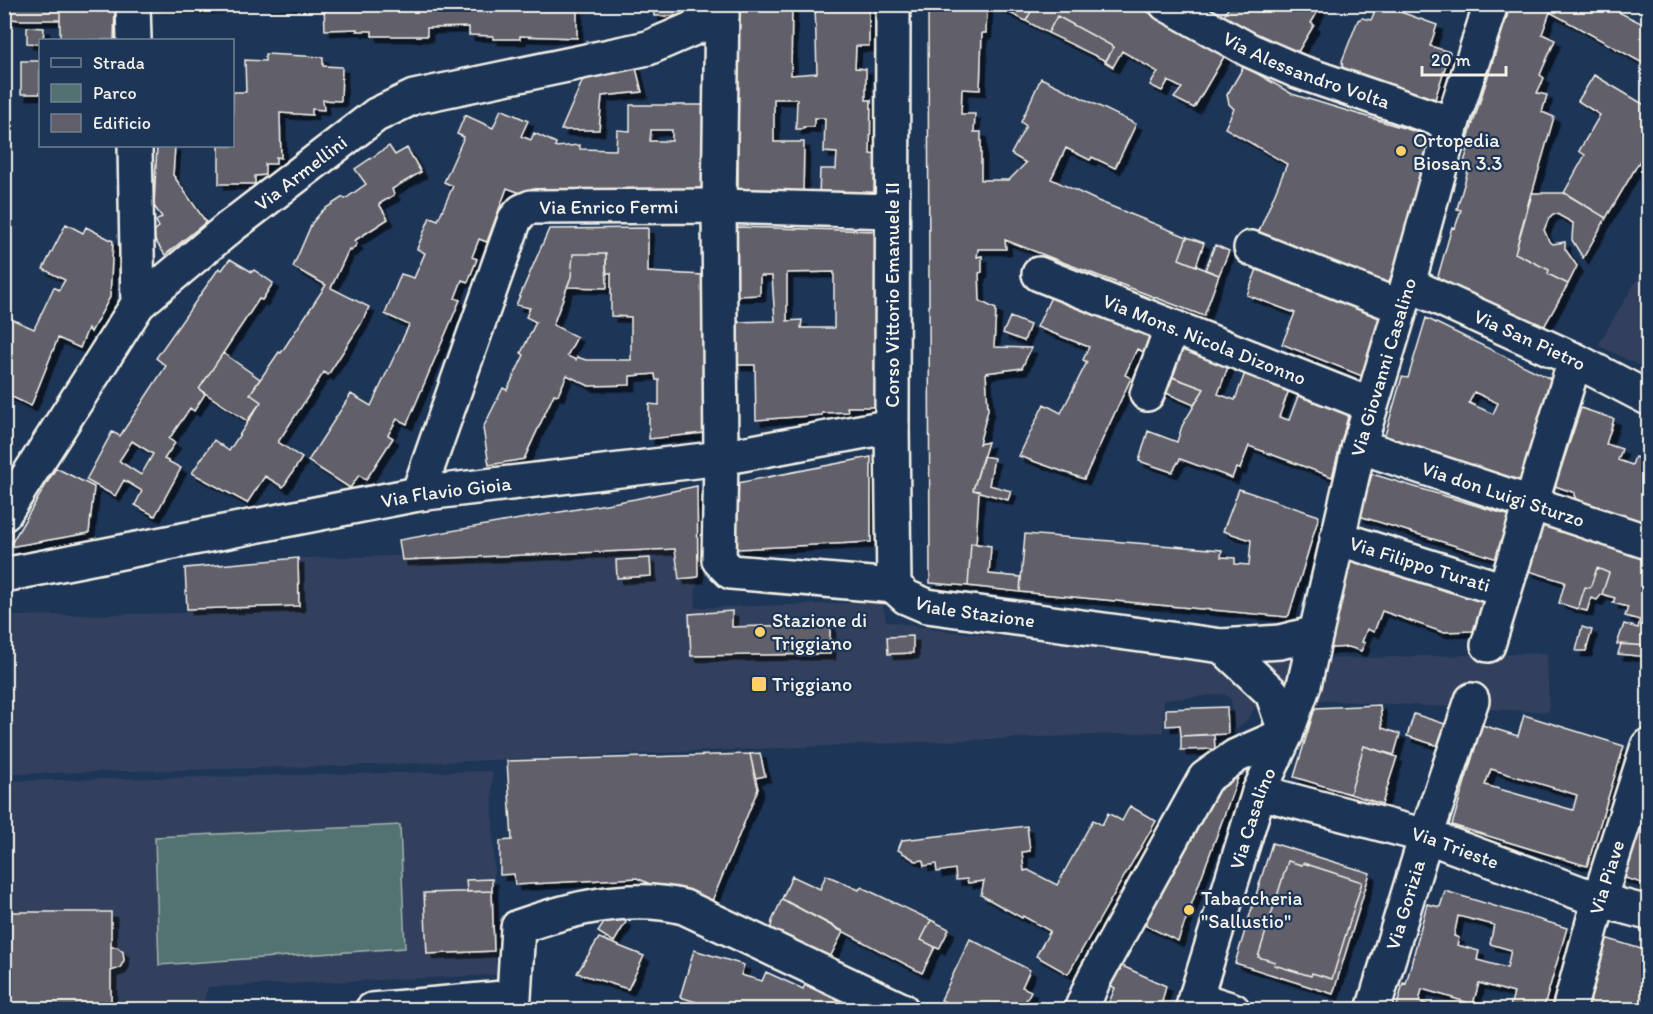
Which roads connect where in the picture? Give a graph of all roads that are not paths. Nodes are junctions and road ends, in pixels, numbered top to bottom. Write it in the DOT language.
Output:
graph roads {
  1 [pos="133,4"];
  2 [pos="893,4"];
  3 [pos="1166,4"];
  4 [pos="1491,4"];
  5 [pos="722,10"];
  6 [pos="134,39"];
  7 [pos="1452,124"];
  8 [pos="135,147"];
  9 [pos="719,206"];
  10 [pos="892,211"];
  11 [pos="1251,248"];
  12 [pos="1039,274"];
  13 [pos="1405,296"];
  14 [pos="138,304"];
  15 [pos="1172,327"];
  16 [pos="1575,360"];
  17 [pos="1147,394"];
  18 [pos="1648,398"];
  19 [pos="1371,405"];
  20 [pos="892,426"];
  21 [pos="1359,446"];
  22 [pos="721,458"];
  23 [pos="418,494"];
  24 [pos="1531,503"];
  25 [pos="4,514"];
  26 [pos="1337,538"];
  27 [pos="1648,542"];
  28 [pos="4,575"];
  29 [pos="894,586"];
  30 [pos="1504,590"];
  31 [pos="1316,633"];
  32 [pos="1488,645"];
  33 [pos="1222,646"];
  34 [pos="1472,700"];
  35 [pos="1286,734"];
  36 [pos="1648,746"];
  37 [pos="1259,792"];
  38 [pos="1426,836"];
  39 [pos="1599,900"];
  40 [pos="1648,913"];
  41 [pos="1193,1004"];
  42 [pos="372,1010"];
  43 [pos="902,1010"];
  44 [pos="1081,1010"];
  45 [pos="1233,1010"];
  46 [pos="1373,1010"];
  47 [pos="1569,1010"];
  1 -- 6 [label="street"];
  2 -- 10 [label="street, Corso Vittorio Emanuele II"];
  3 -- 7 [label="street, Via Alessandro Volta"];
  4 -- 7 [label="street, Via Giovanni Casalino"];
  5 -- 9 [label="street"];
  5 -- 14 [label="street, Via Armellini"];
  7 -- 13 [label="street, Via Giovanni Casalino"];
  8 -- 14 [label="street"];
  9 -- 10 [label="street, Via Enrico Fermi"];
  9 -- 22 [label="street"];
  9 -- 23 [label="street, Via Enrico Fermi"];
  10 -- 20 [label="street, Corso Vittorio Emanuele II"];
  11 -- 13 [label="street, Via San Pietro"];
  12 -- 15 [label="street, Via Mons. Nicola Dizonno"];
  13 -- 16 [label="street, Via San Pietro"];
  13 -- 19 [label="street, Via Giovanni Casalino"];
  14 -- 25 [label="street, Via Armellini"];
  15 -- 17 [label="street"];
  15 -- 19 [label="street, Via Mons. Nicola Dizonno"];
  16 -- 18 [label="street, Via San Pietro"];
  16 -- 24 [label="street"];
  19 -- 21 [label="street, Via Giovanni Casalino"];
  20 -- 22 [label="street, Via Flavio Gioia"];
  20 -- 29 [label="street, Corso Vittorio Emanuele II"];
  21 -- 24 [label="street, Via don Luigi Sturzo"];
  21 -- 26 [label="street, Via Giovanni Casalino"];
  22 -- 23 [label="street, Via Flavio Gioia"];
  22 -- 29 [label="street, Viale Stazione"];
  23 -- 28 [label="street, Via Flavio Gioia"];
  24 -- 27 [label="street, Via don Luigi Sturzo"];
  24 -- 30 [label="street"];
  26 -- 30 [label="street, Via Filippo Turati"];
  26 -- 31 [label="street, Via Giovanni Casalino"];
  29 -- 33 [label="street, Viale Stazione"];
  30 -- 32 [label="street"];
  31 -- 33 [label="street, Viale Stazione"];
  31 -- 35 [label="street, Via Giovanni Casalino"];
  33 -- 35 [label="street"];
  34 -- 38 [label="street, Via Gorizia"];
  35 -- 37 [label="street, Via Casalino"];
  35 -- 44 [label="street"];
  36 -- 39 [label="street, Via Piave"];
  37 -- 38 [label="street, Via Trieste"];
  37 -- 41 [label="street, Via Casalino"];
  38 -- 39 [label="street, Via Trieste"];
  38 -- 46 [label="street, Via Gorizia"];
  39 -- 40 [label="street, Via Trieste"];
  39 -- 47 [label="street, Via Piave"];
  41 -- 45 [label="street"];
  42 -- 43 [label="street"];
}
